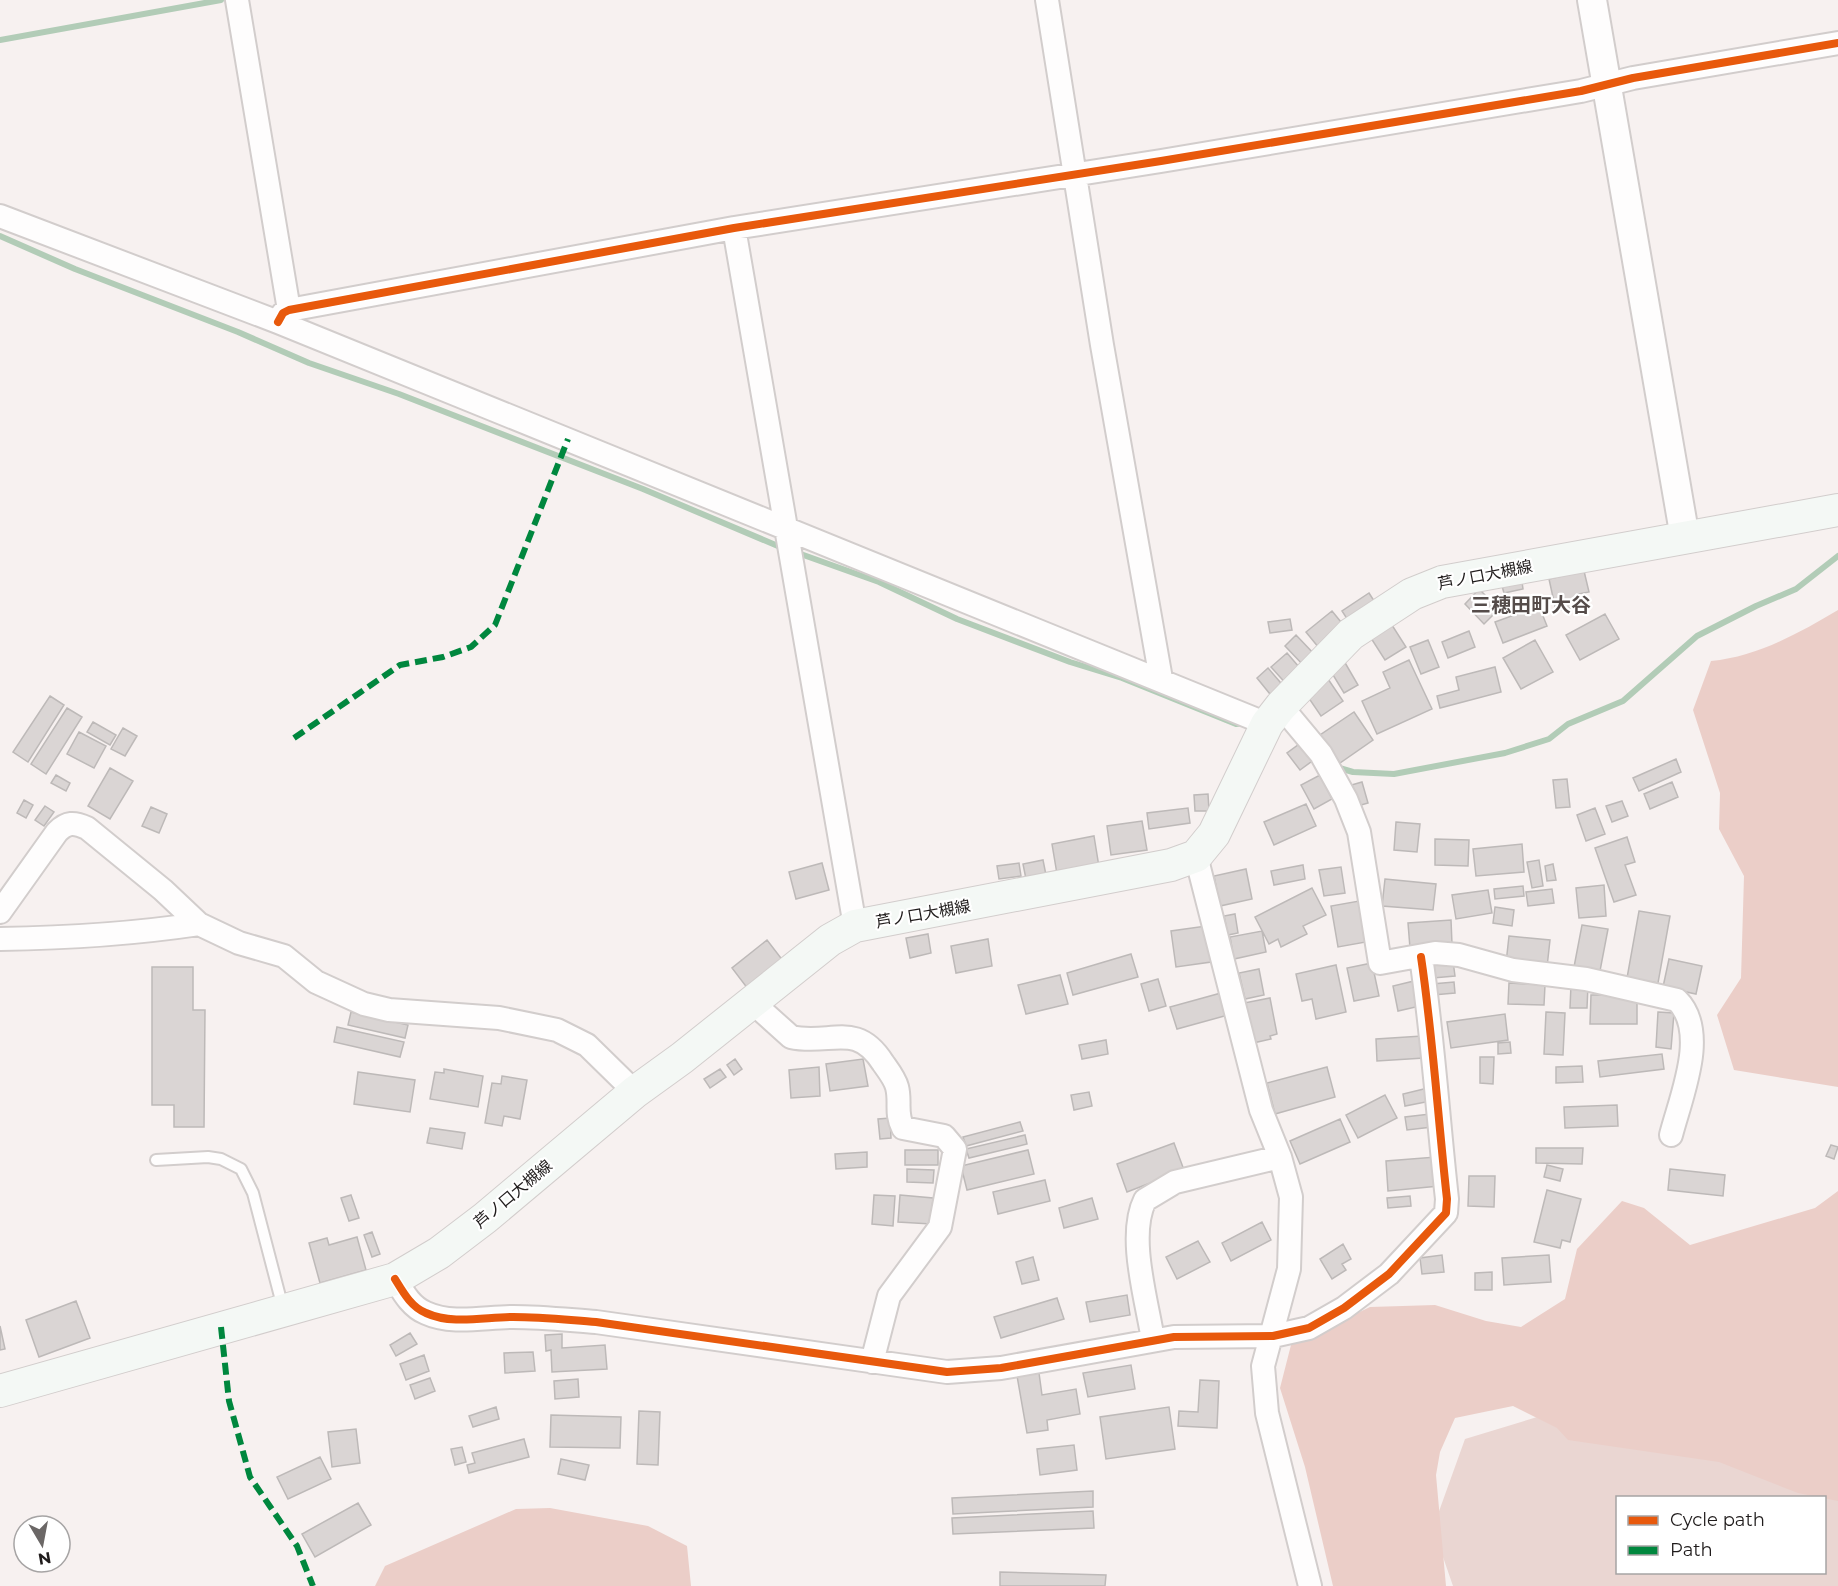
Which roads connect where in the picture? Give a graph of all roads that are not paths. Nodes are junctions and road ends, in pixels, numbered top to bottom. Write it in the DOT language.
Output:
graph roads {
  1 [pos="237,0"];
  2 [pos="1047,0"];
  3 [pos="1592,0"];
  4 [pos="1838,43"];
  5 [pos="1606,84"];
  6 [pos="1074,175"];
  7 [pos="0,216"];
  8 [pos="734,228"];
  9 [pos="284,316"];
  10 [pos="1838,510"];
  11 [pos="787,531"];
  12 [pos="1685,538"];
  13 [pos="1161,679"];
  14 [pos="1274,715"];
  15 [pos="1196,856"];
  16 [pos="0,912"];
  17 [pos="199,924"];
  18 [pos="855,926"];
  19 [pos="0,939"];
  20 [pos="1421,957"];
  21 [pos="752,1002"];
  22 [pos="635,1092"];
  23 [pos="1671,1135"];
  24 [pos="1280,1157"];
  25 [pos="156,1160"];
  26 [pos="395,1280"];
  27 [pos="284,1311"];
  28 [pos="1273,1336"];
  29 [pos="1153,1340"];
  30 [pos="872,1362"];
  31 [pos="0,1391"];
  32 [pos="1310,1586"];
  1 -- 9 [label="street"];
  2 -- 6 [label="street"];
  3 -- 5 [label="street"];
  4 -- 5 [label="street"];
  5 -- 6 [label="street"];
  5 -- 12 [label="street"];
  6 -- 8 [label="street"];
  6 -- 13 [label="street"];
  7 -- 9 [label="street"];
  8 -- 9 [label="street"];
  8 -- 11 [label="street"];
  9 -- 11 [label="street"];
  10 -- 12 [label="main road, 芦ノ口大槻線"];
  11 -- 13 [label="street"];
  11 -- 18 [label="street"];
  12 -- 14 [label="main road, 芦ノ口大槻線"];
  13 -- 14 [label="street"];
  14 -- 15 [label="main road, 芦ノ口大槻線"];
  14 -- 20 [label="street"];
  15 -- 18 [label="main road, 芦ノ口大槻線"];
  15 -- 24 [label="street"];
  16 -- 17 [label="street"];
  17 -- 19 [label="street"];
  17 -- 22 [label="street"];
  18 -- 21 [label="main road, 芦ノ口大槻線"];
  20 -- 23 [label="street"];
  20 -- 28 [label="street"];
  21 -- 22 [label="main road, 芦ノ口大槻線"];
  21 -- 30 [label="street"];
  22 -- 26 [label="main road, 芦ノ口大槻線"];
  24 -- 28 [label="street"];
  24 -- 29 [label="street"];
  25 -- 27 [label="lane"];
  26 -- 27 [label="main road, 芦ノ口大槻線"];
  26 -- 30 [label="street"];
  27 -- 31 [label="main road, 芦ノ口大槻線"];
  28 -- 29 [label="street"];
  28 -- 32 [label="street"];
  29 -- 30 [label="street"];
}
